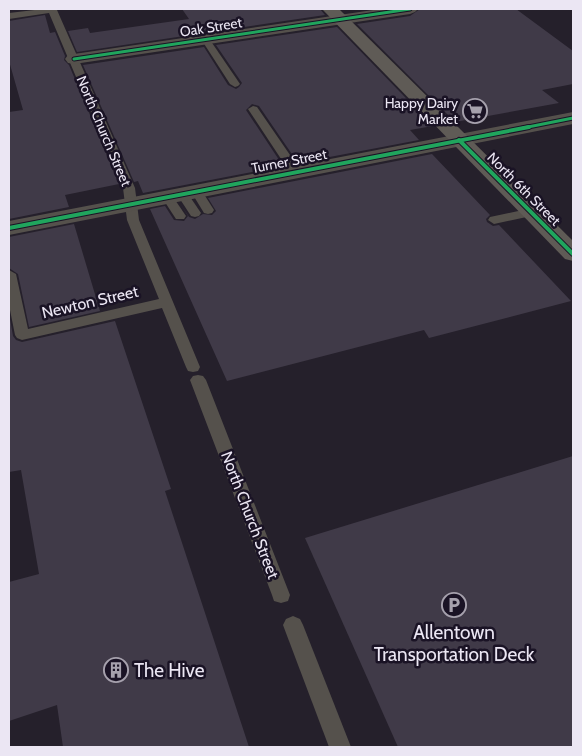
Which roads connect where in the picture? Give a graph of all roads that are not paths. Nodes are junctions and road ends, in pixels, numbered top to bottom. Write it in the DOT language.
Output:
graph roads {
  1 [pos="410,9"];
  2 [pos="52,10"];
  3 [pos="335,14"];
  4 [pos="9,16"];
  5 [pos="205,39"];
  6 [pos="74,59"];
  7 [pos="235,84"];
  8 [pos="253,109"];
  9 [pos="573,118"];
  10 [pos="459,140"];
  11 [pos="295,171"];
  12 [pos="182,193"];
  13 [pos="131,203"];
  14 [pos="208,210"];
  15 [pos="532,212"];
  16 [pos="195,213"];
  17 [pos="180,216"];
  18 [pos="494,220"];
  19 [pos="9,228"];
  20 [pos="573,254"];
  21 [pos="9,274"];
  22 [pos="167,302"];
  23 [pos="281,595"];
  24 [pos="293,625"];
  25 [pos="340,747"];
  1 -- 3 [label="street, Oak Street"];
  2 -- 4 [label="lane"];
  2 -- 6 [label="lane, North Church Street"];
  3 -- 5 [label="street, Oak Street"];
  3 -- 10 [label="main road, North 6th Street"];
  5 -- 6 [label="street, Oak Street"];
  5 -- 7 [label="lane"];
  6 -- 13 [label="lane, North Church Street"];
  8 -- 11 [label="lane"];
  9 -- 10 [label="street, Turner Street"];
  10 -- 11 [label="street, Turner Street"];
  10 -- 15 [label="main road, North 6th Street"];
  11 -- 12 [label="street, Turner Street"];
  12 -- 13 [label="street, Turner Street"];
  12 -- 14 [label="lane"];
  12 -- 16 [label="lane"];
  12 -- 17 [label="lane"];
  13 -- 19 [label="street, Turner Street"];
  13 -- 22 [label="lane, North Church Street"];
  15 -- 18 [label="lane"];
  15 -- 20 [label="main road, North 6th Street"];
  21 -- 22 [label="lane, Newton Street"];
  22 -- 23 [label="lane, North Church Street"];
  24 -- 25 [label="lane"];
}
